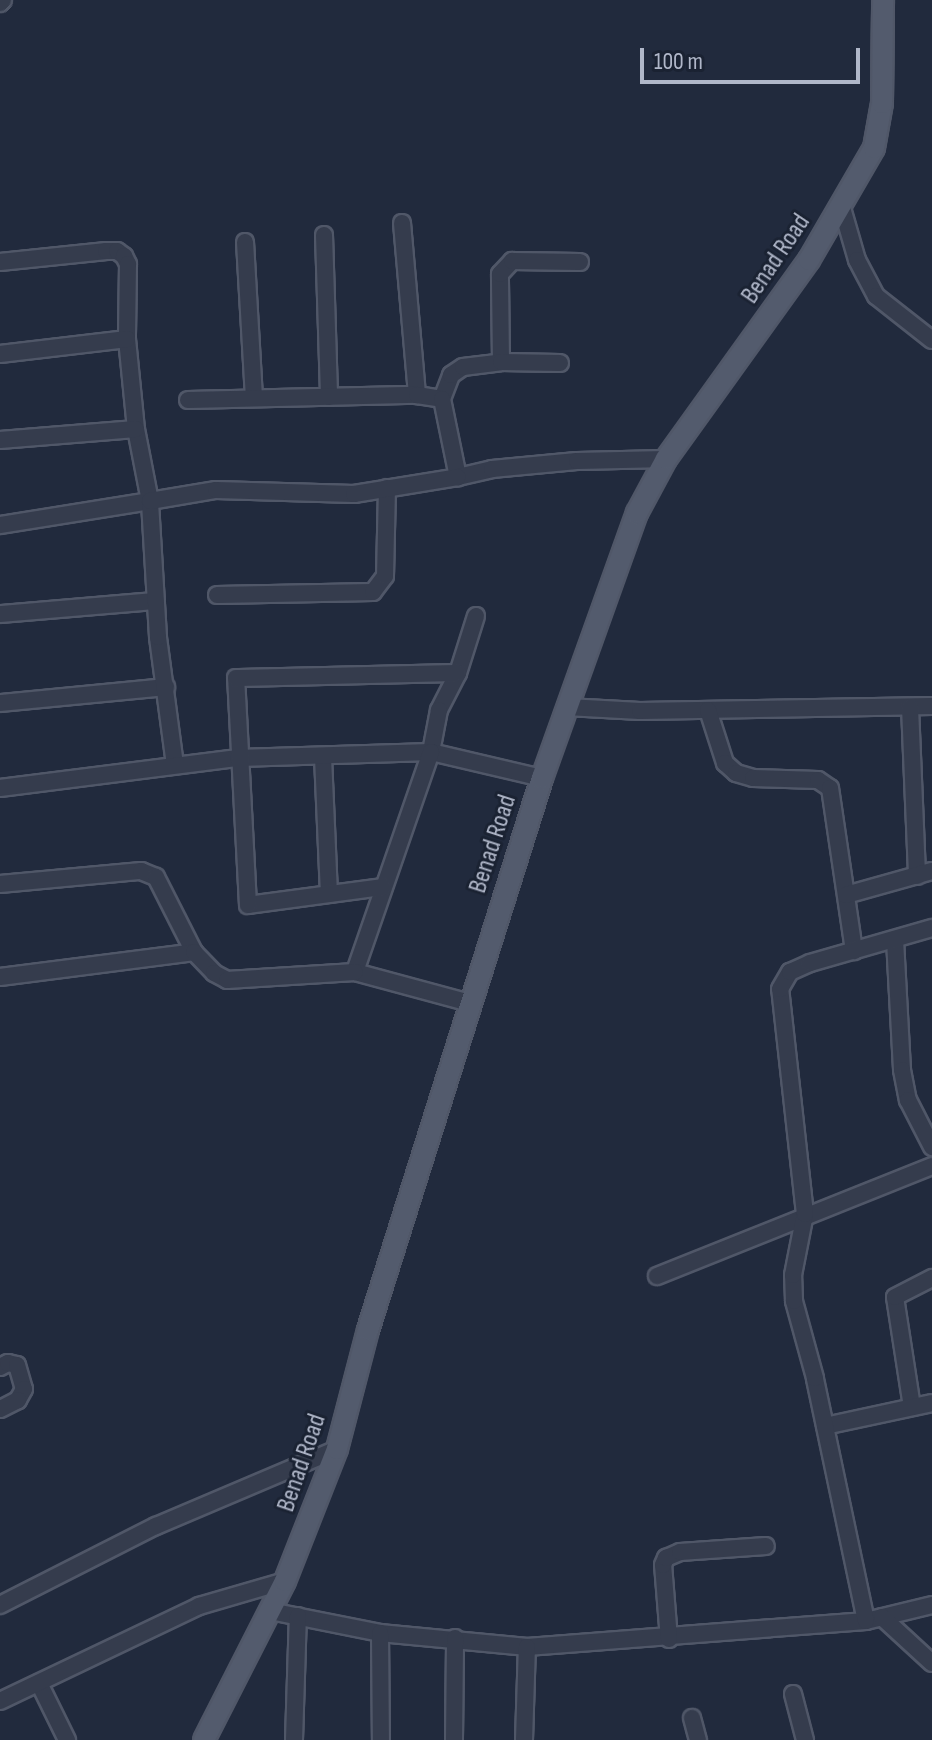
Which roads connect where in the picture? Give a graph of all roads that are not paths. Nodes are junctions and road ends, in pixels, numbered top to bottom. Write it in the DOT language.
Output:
graph roads {
  1 [pos="883,0"];
  2 [pos="842,208"];
  3 [pos="402,223"];
  4 [pos="324,235"];
  5 [pos="245,242"];
  6 [pos="0,262"];
  7 [pos="580,262"];
  8 [pos="127,339"];
  9 [pos="932,340"];
  10 [pos="0,354"];
  11 [pos="501,362"];
  12 [pos="560,363"];
  13 [pos="417,395"];
  14 [pos="254,396"];
  15 [pos="329,397"];
  16 [pos="442,399"];
  17 [pos="188,400"];
  18 [pos="136,429"];
  19 [pos="0,440"];
  20 [pos="666,459"];
  21 [pos="458,477"];
  22 [pos="387,488"];
  23 [pos="150,501"];
  24 [pos="0,525"];
  25 [pos="217,595"];
  26 [pos="155,601"];
  27 [pos="0,614"];
  28 [pos="476,616"];
  29 [pos="458,673"];
  30 [pos="166,687"];
  31 [pos="0,703"];
  32 [pos="932,706"];
  33 [pos="567,707"];
  34 [pos="910,707"];
  35 [pos="708,710"];
  36 [pos="431,752"];
  37 [pos="323,757"];
  38 [pos="238,758"];
  39 [pos="175,765"];
  40 [pos="542,778"];
  41 [pos="0,788"];
  42 [pos="924,874"];
  43 [pos="0,884"];
  44 [pos="383,887"];
  45 [pos="329,894"];
  46 [pos="846,895"];
  47 [pos="932,928"];
  48 [pos="895,940"];
  49 [pos="854,951"];
  50 [pos="194,952"];
  51 [pos="355,972"];
  52 [pos="0,977"];
  53 [pos="470,1003"];
  54 [pos="932,1147"];
  55 [pos="932,1166"];
  56 [pos="805,1214"];
  57 [pos="657,1276"];
  58 [pos="932,1278"];
  59 [pos="0,1367"];
  60 [pos="932,1403"];
  61 [pos="912,1407"];
  62 [pos="0,1409"];
  63 [pos="825,1426"];
  64 [pos="337,1449"];
  65 [pos="766,1546"];
  66 [pos="285,1581"];
  67 [pos="0,1605"];
  68 [pos="932,1605"];
  69 [pos="270,1611"];
  70 [pos="298,1616"];
  71 [pos="874,1619"];
  72 [pos="380,1633"];
  73 [pos="455,1638"];
  74 [pos="669,1639"];
  75 [pos="527,1647"];
  76 [pos="932,1663"];
  77 [pos="39,1683"];
  78 [pos="793,1694"];
  79 [pos="0,1701"];
  80 [pos="692,1718"];
  81 [pos="67,1740"];
  82 [pos="204,1740"];
  83 [pos="294,1740"];
  84 [pos="381,1740"];
  85 [pos="454,1740"];
  86 [pos="524,1740"];
  87 [pos="698,1740"];
  88 [pos="805,1740"];
  1 -- 2 [label="main road, Benad Road"];
  2 -- 9 [label="street"];
  2 -- 20 [label="main road, Benad Road"];
  3 -- 13 [label="street"];
  4 -- 15 [label="street"];
  5 -- 14 [label="street"];
  6 -- 8 [label="street"];
  7 -- 11 [label="street"];
  8 -- 10 [label="street"];
  8 -- 18 [label="street"];
  11 -- 12 [label="street"];
  11 -- 16 [label="street"];
  13 -- 15 [label="street"];
  13 -- 16 [label="street"];
  14 -- 15 [label="street"];
  14 -- 17 [label="street"];
  16 -- 21 [label="street"];
  18 -- 19 [label="street"];
  18 -- 23 [label="street"];
  20 -- 21 [label="street"];
  20 -- 33 [label="main road, Benad Road"];
  21 -- 22 [label="street"];
  22 -- 23 [label="street"];
  22 -- 25 [label="street"];
  23 -- 24 [label="street"];
  23 -- 26 [label="street"];
  26 -- 27 [label="street"];
  26 -- 30 [label="street"];
  28 -- 29 [label="street"];
  29 -- 36 [label="street"];
  29 -- 38 [label="street"];
  30 -- 31 [label="street"];
  30 -- 39 [label="street"];
  32 -- 34 [label="street"];
  33 -- 35 [label="street"];
  33 -- 40 [label="main road, Benad Road"];
  34 -- 35 [label="street"];
  34 -- 42 [label="street"];
  35 -- 46 [label="street"];
  36 -- 37 [label="street"];
  36 -- 40 [label="street"];
  36 -- 44 [label="street"];
  37 -- 38 [label="street"];
  37 -- 45 [label="street"];
  38 -- 39 [label="street"];
  38 -- 45 [label="street"];
  39 -- 41 [label="street"];
  40 -- 53 [label="main road, Benad Road"];
  42 -- 46 [label="street"];
  43 -- 50 [label="street"];
  44 -- 45 [label="street"];
  44 -- 51 [label="street"];
  46 -- 49 [label="street"];
  47 -- 48 [label="street"];
  48 -- 49 [label="street"];
  48 -- 54 [label="street"];
  49 -- 56 [label="street"];
  50 -- 51 [label="street"];
  50 -- 52 [label="street"];
  51 -- 53 [label="street"];
  53 -- 64 [label="main road, Benad Road"];
  55 -- 56 [label="street"];
  56 -- 57 [label="street"];
  56 -- 63 [label="street"];
  58 -- 61 [label="street"];
  59 -- 62 [label="street"];
  60 -- 61 [label="street"];
  61 -- 63 [label="street"];
  63 -- 71 [label="street"];
  64 -- 66 [label="main road, Benad Road"];
  64 -- 67 [label="street"];
  65 -- 74 [label="street"];
  66 -- 69 [label="main road, Benad Road"];
  66 -- 77 [label="street"];
  68 -- 71 [label="street"];
  69 -- 70 [label="street"];
  69 -- 82 [label="main road, Benad Road"];
  70 -- 72 [label="street"];
  70 -- 83 [label="street"];
  71 -- 74 [label="street"];
  71 -- 76 [label="street"];
  72 -- 73 [label="street"];
  72 -- 84 [label="street"];
  73 -- 75 [label="street"];
  73 -- 85 [label="street"];
  74 -- 75 [label="street"];
  75 -- 86 [label="street"];
  77 -- 79 [label="street"];
  77 -- 81 [label="street"];
  78 -- 88 [label="street"];
  80 -- 87 [label="street"];
}
